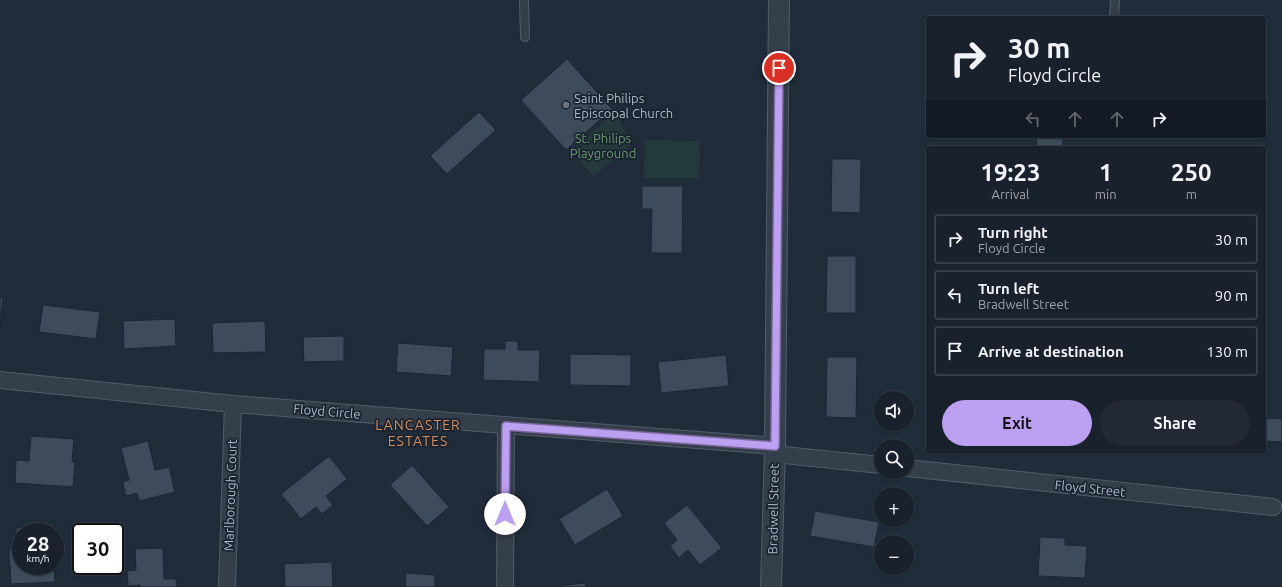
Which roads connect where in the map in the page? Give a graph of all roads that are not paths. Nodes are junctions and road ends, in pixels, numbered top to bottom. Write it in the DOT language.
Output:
graph roads {
  1 [pos="524,0"];
  2 [pos="779,0"];
  3 [pos="1115,0"];
  4 [pos="1114,16"];
  5 [pos="525,37"];
  6 [pos="0,380"];
  7 [pos="233,404"];
  8 [pos="506,426"];
  9 [pos="774,450"];
  10 [pos="874,464"];
  11 [pos="914,469"];
  12 [pos="1273,507"];
  13 [pos="228,587"];
  14 [pos="504,587"];
  15 [pos="772,587"];
  1 -- 5 [label="lane"];
  2 -- 9 [label="street, Bradwell Street"];
  3 -- 4 [label="lane"];
  6 -- 7 [label="street, Floyd Circle"];
  7 -- 8 [label="street, Floyd Circle"];
  7 -- 13 [label="street, Marlborough Court"];
  8 -- 9 [label="street, Floyd Circle"];
  8 -- 14 [label="street"];
  9 -- 10 [label="street"];
  9 -- 15 [label="street, Bradwell Street"];
  11 -- 12 [label="street, Floyd Street"];
}
